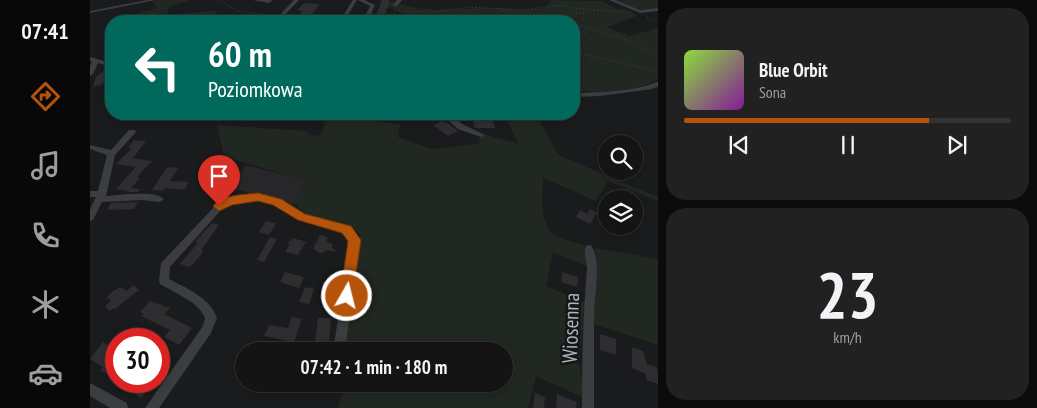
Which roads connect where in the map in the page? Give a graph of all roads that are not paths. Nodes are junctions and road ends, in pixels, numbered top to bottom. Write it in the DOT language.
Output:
graph roads {
  1 [pos="154,0"];
  2 [pos="255,0"];
  3 [pos="271,0"];
  4 [pos="297,0"];
  5 [pos="355,0"];
  6 [pos="360,0"];
  7 [pos="400,0"];
  8 [pos="611,0"];
  9 [pos="395,5"];
  10 [pos="658,9"];
  11 [pos="90,12"];
  12 [pos="282,15"];
  13 [pos="346,15"];
  14 [pos="369,15"];
  15 [pos="90,59"];
  16 [pos="97,61"];
  17 [pos="105,63"];
  18 [pos="90,74"];
  19 [pos="658,83"];
  20 [pos="580,95"];
  21 [pos="452,120"];
  22 [pos="132,132"];
  23 [pos="481,135"];
  24 [pos="90,147"];
  25 [pos="111,154"];
  26 [pos="90,194"];
  27 [pos="101,196"];
  28 [pos="160,199"];
  29 [pos="90,218"];
  30 [pos="589,249"];
  31 [pos="340,342"];
  32 [pos="90,389"];
  33 [pos="122,408"];
  34 [pos="151,408"];
  35 [pos="588,408"];
  1 -- 11 [label="street"];
  2 -- 3 [label="street"];
  4 -- 12 [label="street"];
  5 -- 13 [label="street"];
  6 -- 14 [label="street"];
  7 -- 9 [label="street"];
  8 -- 10 [label="street"];
  15 -- 16 [label="street"];
  16 -- 17 [label="street"];
  16 -- 18 [label="street"];
  19 -- 20 [label="street"];
  21 -- 23 [label="street"];
  22 -- 25 [label="street"];
  24 -- 25 [label="street"];
  25 -- 27 [label="street"];
  26 -- 27 [label="street"];
  27 -- 28 [label="street"];
  27 -- 29 [label="street"];
  30 -- 35 [label="street, Wiosenna"];
  31 -- 34 [label="street"];
  32 -- 33 [label="street"];
}
